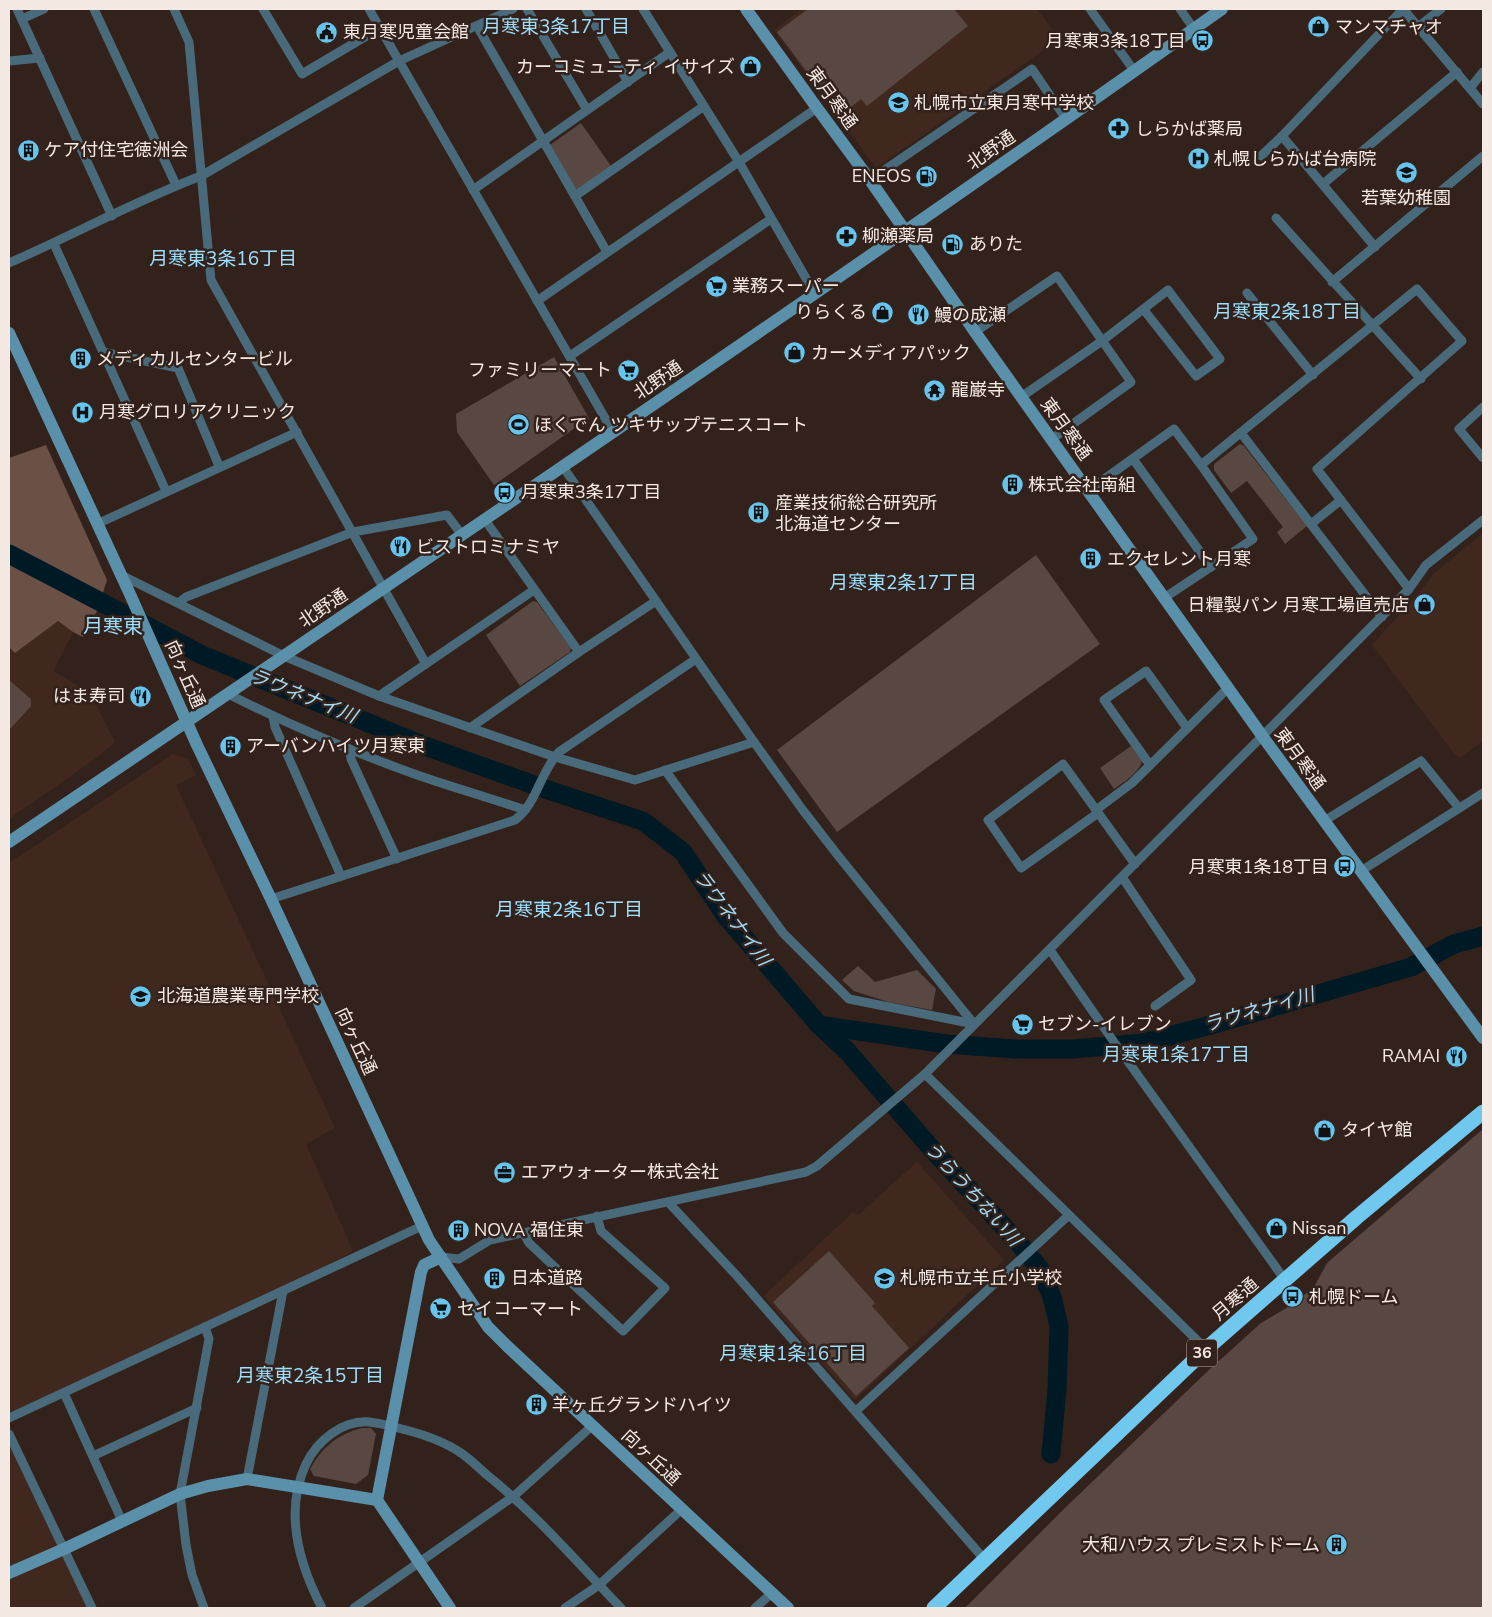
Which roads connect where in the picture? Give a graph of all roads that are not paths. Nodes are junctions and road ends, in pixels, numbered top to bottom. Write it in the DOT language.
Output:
graph roads {
  1 [pos="17,9"];
  2 [pos="44,9"];
  3 [pos="94,9"];
  4 [pos="174,9"];
  5 [pos="263,9"];
  6 [pos="369,9"];
  7 [pos="513,9"];
  8 [pos="527,9"];
  9 [pos="586,9"];
  10 [pos="643,9"];
  11 [pos="746,9"];
  12 [pos="1090,9"];
  13 [pos="1180,9"];
  14 [pos="1222,9"];
  15 [pos="1403,9"];
  16 [pos="1441,9"];
  17 [pos="22,19"];
  18 [pos="478,26"];
  19 [pos="1419,26"];
  20 [pos="380,28"];
  21 [pos="1194,29"];
  22 [pos="670,52"];
  23 [pos="40,58"];
  24 [pos="9,61"];
  25 [pos="399,61"];
  26 [pos="1135,72"];
  27 [pos="1456,72"];
  28 [pos="1483,72"];
  29 [pos="628,82"];
  30 [pos="1470,88"];
  31 [pos="1483,104"];
  32 [pos="704,106"];
  33 [pos="817,108"];
  34 [pos="587,110"];
  35 [pos="1066,119"];
  36 [pos="1282,136"];
  37 [pos="543,142"];
  38 [pos="1261,156"];
  39 [pos="1483,156"];
  40 [pos="739,162"];
  41 [pos="201,176"];
  42 [pos="870,180"];
  43 [pos="1323,184"];
  44 [pos="176,186"];
  45 [pos="473,190"];
  46 [pos="575,196"];
  47 [pos="112,216"];
  48 [pos="1276,218"];
  49 [pos="771,220"];
  50 [pos="905,232"];
  51 [pos="54,244"];
  52 [pos="1375,247"];
  53 [pos="607,252"];
  54 [pos="9,263"];
  55 [pos="1332,282"];
  56 [pos="1246,293"];
  57 [pos="815,294"];
  58 [pos="537,301"];
  59 [pos="1144,310"];
  60 [pos="1372,326"];
  61 [pos="975,332"];
  62 [pos="9,333"];
  63 [pos="1102,341"];
  64 [pos="103,352"];
  65 [pos="570,356"];
  66 [pos="1313,375"];
  67 [pos="1421,379"];
  68 [pos="1021,397"];
  69 [pos="1483,407"];
  70 [pos="297,432"];
  71 [pos="613,432"];
  72 [pos="1241,433"];
  73 [pos="1052,439"];
  74 [pos="1483,458"];
  75 [pos="1133,459"];
  76 [pos="1201,465"];
  77 [pos="219,466"];
  78 [pos="563,467"];
  79 [pos="1089,490"];
  80 [pos="166,491"];
  81 [pos="1341,500"];
  82 [pos="485,520"];
  83 [pos="1483,520"];
  84 [pos="97,524"];
  85 [pos="1311,524"];
  86 [pos="353,532"];
  87 [pos="462,535"];
  88 [pos="1211,567"];
  89 [pos="121,575"];
  90 [pos="384,588"];
  91 [pos="1409,589"];
  92 [pos="534,590"];
  93 [pos="1164,598"];
  94 [pos="656,601"];
  95 [pos="178,603"];
  96 [pos="1382,617"];
  97 [pos="579,652"];
  98 [pos="282,657"];
  99 [pos="696,660"];
  100 [pos="426,664"];
  101 [pos="1228,688"];
  102 [pos="231,692"];
  103 [pos="379,696"];
  104 [pos="273,716"];
  105 [pos="186,721"];
  106 [pos="470,728"];
  107 [pos="1187,728"];
  108 [pos="1263,737"];
  109 [pos="754,742"];
  110 [pos="350,749"];
  111 [pos="555,756"];
  112 [pos="1150,764"];
  113 [pos="665,770"];
  114 [pos="1483,793"];
  115 [pos="1459,808"];
  116 [pos="525,810"];
  117 [pos="1097,812"];
  118 [pos="1324,821"];
  119 [pos="9,842"];
  120 [pos="396,859"];
  121 [pos="1135,864"];
  122 [pos="1361,871"];
  123 [pos="341,876"];
  124 [pos="1122,877"];
  125 [pos="271,899"];
  126 [pos="1050,950"];
  127 [pos="1155,1006"];
  128 [pos="974,1024"];
  129 [pos="1483,1038"];
  130 [pos="925,1074"];
  131 [pos="1483,1112"];
  132 [pos="668,1202"];
  133 [pos="1069,1215"];
  134 [pos="597,1216"];
  135 [pos="422,1226"];
  136 [pos="523,1232"];
  137 [pos="441,1257"];
  138 [pos="1285,1280"];
  139 [pos="283,1290"];
  140 [pos="205,1327"];
  141 [pos="1206,1349"];
  142 [pos="64,1393"];
  143 [pos="196,1408"];
  144 [pos="856,1411"];
  145 [pos="9,1418"];
  146 [pos="391,1426"];
  147 [pos="592,1426"];
  148 [pos="9,1434"];
  149 [pos="92,1456"];
  150 [pos="247,1479"];
  151 [pos="298,1486"];
  152 [pos="180,1494"];
  153 [pos="514,1496"];
  154 [pos="377,1500"];
  155 [pos="682,1509"];
  156 [pos="122,1521"];
  157 [pos="64,1549"];
  158 [pos="985,1560"];
  159 [pos="420,1563"];
  160 [pos="9,1573"];
  161 [pos="599,1585"];
  162 [pos="772,1592"];
  163 [pos="92,1608"];
  164 [pos="204,1608"];
  165 [pos="322,1608"];
  166 [pos="354,1608"];
  167 [pos="450,1608"];
  168 [pos="566,1608"];
  169 [pos="621,1608"];
  170 [pos="755,1608"];
  171 [pos="788,1608"];
  172 [pos="934,1608"];
  1 -- 17 [label="street"];
  2 -- 17 [label="street"];
  3 -- 44 [label="street"];
  4 -- 41 [label="street"];
  5 -- 20 [label="street"];
  6 -- 20 [label="street"];
  7 -- 18 [label="street"];
  8 -- 34 [label="street"];
  9 -- 29 [label="street"];
  10 -- 22 [label="street"];
  11 -- 33 [label="street, 東月寒通"];
  12 -- 26 [label="street"];
  13 -- 21 [label="street"];
  14 -- 21 [label="street, 北野通"];
  15 -- 19 [label="street"];
  15 -- 36 [label="street"];
  16 -- 19 [label="street"];
  17 -- 23 [label="street"];
  18 -- 25 [label="street"];
  18 -- 37 [label="street"];
  19 -- 27 [label="street"];
  20 -- 25 [label="street"];
  21 -- 26 [label="street, 北野通"];
  22 -- 29 [label="street"];
  22 -- 32 [label="street"];
  23 -- 24 [label="street"];
  23 -- 47 [label="street"];
  25 -- 41 [label="street"];
  25 -- 45 [label="street"];
  26 -- 35 [label="street, 北野通"];
  27 -- 30 [label="street"];
  27 -- 43 [label="street"];
  28 -- 30 [label="street"];
  29 -- 34 [label="street"];
  30 -- 31 [label="street"];
  32 -- 40 [label="street"];
  32 -- 46 [label="street"];
  33 -- 40 [label="street"];
  33 -- 42 [label="street, 東月寒通"];
  34 -- 37 [label="street"];
  35 -- 42 [label="street"];
  35 -- 50 [label="street, 北野通"];
  36 -- 38 [label="street"];
  36 -- 43 [label="street"];
  37 -- 45 [label="street"];
  37 -- 46 [label="street"];
  39 -- 52 [label="street"];
  40 -- 49 [label="street"];
  40 -- 53 [label="street"];
  41 -- 44 [label="street"];
  41 -- 70 [label="street"];
  42 -- 50 [label="street, 東月寒通"];
  43 -- 52 [label="street"];
  44 -- 47 [label="street"];
  45 -- 58 [label="street"];
  46 -- 53 [label="street"];
  47 -- 51 [label="street"];
  48 -- 55 [label="street"];
  49 -- 57 [label="street"];
  49 -- 65 [label="street"];
  50 -- 57 [label="street, 北野通"];
  50 -- 61 [label="street, 東月寒通"];
  51 -- 54 [label="street"];
  51 -- 64 [label="street"];
  52 -- 55 [label="street"];
  53 -- 58 [label="street"];
  55 -- 60 [label="street"];
  56 -- 66 [label="street"];
  57 -- 71 [label="street, 北野通"];
  58 -- 65 [label="street"];
  59 -- 59 [label="street"];
  59 -- 63 [label="street"];
  60 -- 66 [label="street"];
  60 -- 67 [label="street"];
  60 -- 67 [label="street"];
  61 -- 63 [label="street"];
  61 -- 68 [label="street, 東月寒通"];
  62 -- 84 [label="street, 向ヶ丘通"];
  63 -- 68 [label="street"];
  63 -- 73 [label="street"];
  64 -- 77 [label="street"];
  64 -- 80 [label="street"];
  65 -- 71 [label="street"];
  66 -- 72 [label="street"];
  67 -- 81 [label="street"];
  68 -- 73 [label="street, 東月寒通"];
  69 -- 74 [label="street"];
  70 -- 77 [label="street"];
  70 -- 86 [label="street"];
  71 -- 78 [label="street, 北野通"];
  72 -- 76 [label="street"];
  72 -- 85 [label="street"];
  73 -- 79 [label="street, 東月寒通"];
  75 -- 76 [label="street"];
  75 -- 79 [label="street"];
  75 -- 88 [label="street"];
  76 -- 88 [label="street"];
  77 -- 80 [label="street"];
  78 -- 82 [label="street, 北野通"];
  78 -- 94 [label="street"];
  79 -- 93 [label="street, 東月寒通"];
  80 -- 84 [label="street"];
  81 -- 85 [label="street"];
  81 -- 91 [label="street"];
  82 -- 87 [label="street, 北野通"];
  82 -- 92 [label="street"];
  83 -- 91 [label="street"];
  84 -- 89 [label="street, 向ヶ丘通"];
  85 -- 96 [label="street"];
  86 -- 87 [label="street"];
  86 -- 90 [label="street"];
  86 -- 95 [label="street"];
  87 -- 90 [label="street, 北野通"];
  88 -- 93 [label="street"];
  89 -- 95 [label="street"];
  89 -- 105 [label="street, 向ヶ丘通"];
  90 -- 98 [label="street, 北野通"];
  90 -- 100 [label="street"];
  91 -- 96 [label="street"];
  92 -- 97 [label="street"];
  92 -- 100 [label="street"];
  93 -- 101 [label="street, 東月寒通"];
  94 -- 97 [label="street"];
  94 -- 99 [label="street"];
  95 -- 98 [label="street"];
  96 -- 108 [label="street"];
  97 -- 106 [label="street"];
  98 -- 102 [label="street, 北野通"];
  98 -- 103 [label="street"];
  99 -- 109 [label="street"];
  99 -- 111 [label="street"];
  100 -- 103 [label="street"];
  101 -- 107 [label="street"];
  101 -- 108 [label="street, 東月寒通"];
  102 -- 104 [label="street"];
  102 -- 105 [label="street, 北野通"];
  103 -- 106 [label="street"];
  104 -- 110 [label="street"];
  104 -- 123 [label="street"];
  105 -- 119 [label="street, 北野通"];
  105 -- 125 [label="street, 向ヶ丘通"];
  106 -- 111 [label="street"];
  107 -- 112 [label="street"];
  107 -- 112 [label="street"];
  108 -- 118 [label="street, 東月寒通"];
  108 -- 121 [label="street"];
  109 -- 113 [label="street"];
  109 -- 128 [label="street"];
  110 -- 116 [label="street"];
  110 -- 120 [label="street"];
  111 -- 113 [label="street"];
  111 -- 116 [label="street"];
  112 -- 117 [label="street"];
  113 -- 128 [label="street"];
  114 -- 115 [label="street"];
  115 -- 118 [label="street"];
  115 -- 122 [label="street"];
  116 -- 120 [label="street"];
  117 -- 117 [label="street"];
  117 -- 121 [label="street"];
  118 -- 122 [label="street, 東月寒通"];
  120 -- 123 [label="street"];
  121 -- 124 [label="street"];
  122 -- 129 [label="street, 東月寒通"];
  123 -- 125 [label="street"];
  124 -- 126 [label="street"];
  124 -- 127 [label="street"];
  125 -- 135 [label="street, 向ヶ丘通"];
  126 -- 128 [label="street"];
  126 -- 138 [label="street"];
  128 -- 130 [label="street"];
  130 -- 132 [label="street"];
  130 -- 133 [label="street"];
  131 -- 138 [label="highway, 月寒通 / 36"];
  132 -- 134 [label="street"];
  132 -- 144 [label="street"];
  133 -- 141 [label="street"];
  133 -- 144 [label="street"];
  134 -- 136 [label="street"];
  134 -- 136 [label="street"];
  135 -- 137 [label="street, 向ヶ丘通"];
  135 -- 139 [label="street"];
  136 -- 137 [label="street"];
  137 -- 146 [label="street"];
  137 -- 147 [label="street, 向ヶ丘通"];
  138 -- 141 [label="highway, 月寒通 / 36"];
  139 -- 140 [label="street"];
  139 -- 150 [label="street"];
  140 -- 142 [label="street"];
  140 -- 143 [label="street"];
  141 -- 158 [label="highway, 月寒通 / 36"];
  142 -- 145 [label="street"];
  142 -- 149 [label="street"];
  143 -- 149 [label="street"];
  143 -- 152 [label="street"];
  144 -- 158 [label="street"];
  146 -- 151 [label="street"];
  146 -- 153 [label="street"];
  146 -- 154 [label="street"];
  147 -- 153 [label="street"];
  147 -- 155 [label="street, 向ヶ丘通"];
  148 -- 157 [label="street"];
  149 -- 156 [label="street"];
  150 -- 151 [label="street"];
  150 -- 152 [label="street"];
  151 -- 154 [label="street"];
  151 -- 165 [label="street"];
  152 -- 156 [label="street"];
  152 -- 164 [label="street"];
  153 -- 159 [label="street"];
  153 -- 161 [label="street"];
  154 -- 159 [label="street"];
  155 -- 161 [label="street"];
  155 -- 162 [label="street, 向ヶ丘通"];
  156 -- 157 [label="street"];
  157 -- 160 [label="street"];
  157 -- 163 [label="street"];
  158 -- 172 [label="highway, 月寒通 / 36"];
  159 -- 166 [label="street"];
  159 -- 167 [label="street"];
  161 -- 168 [label="street"];
  161 -- 169 [label="street"];
  162 -- 170 [label="street"];
  162 -- 171 [label="street, 向ヶ丘通"];
}
